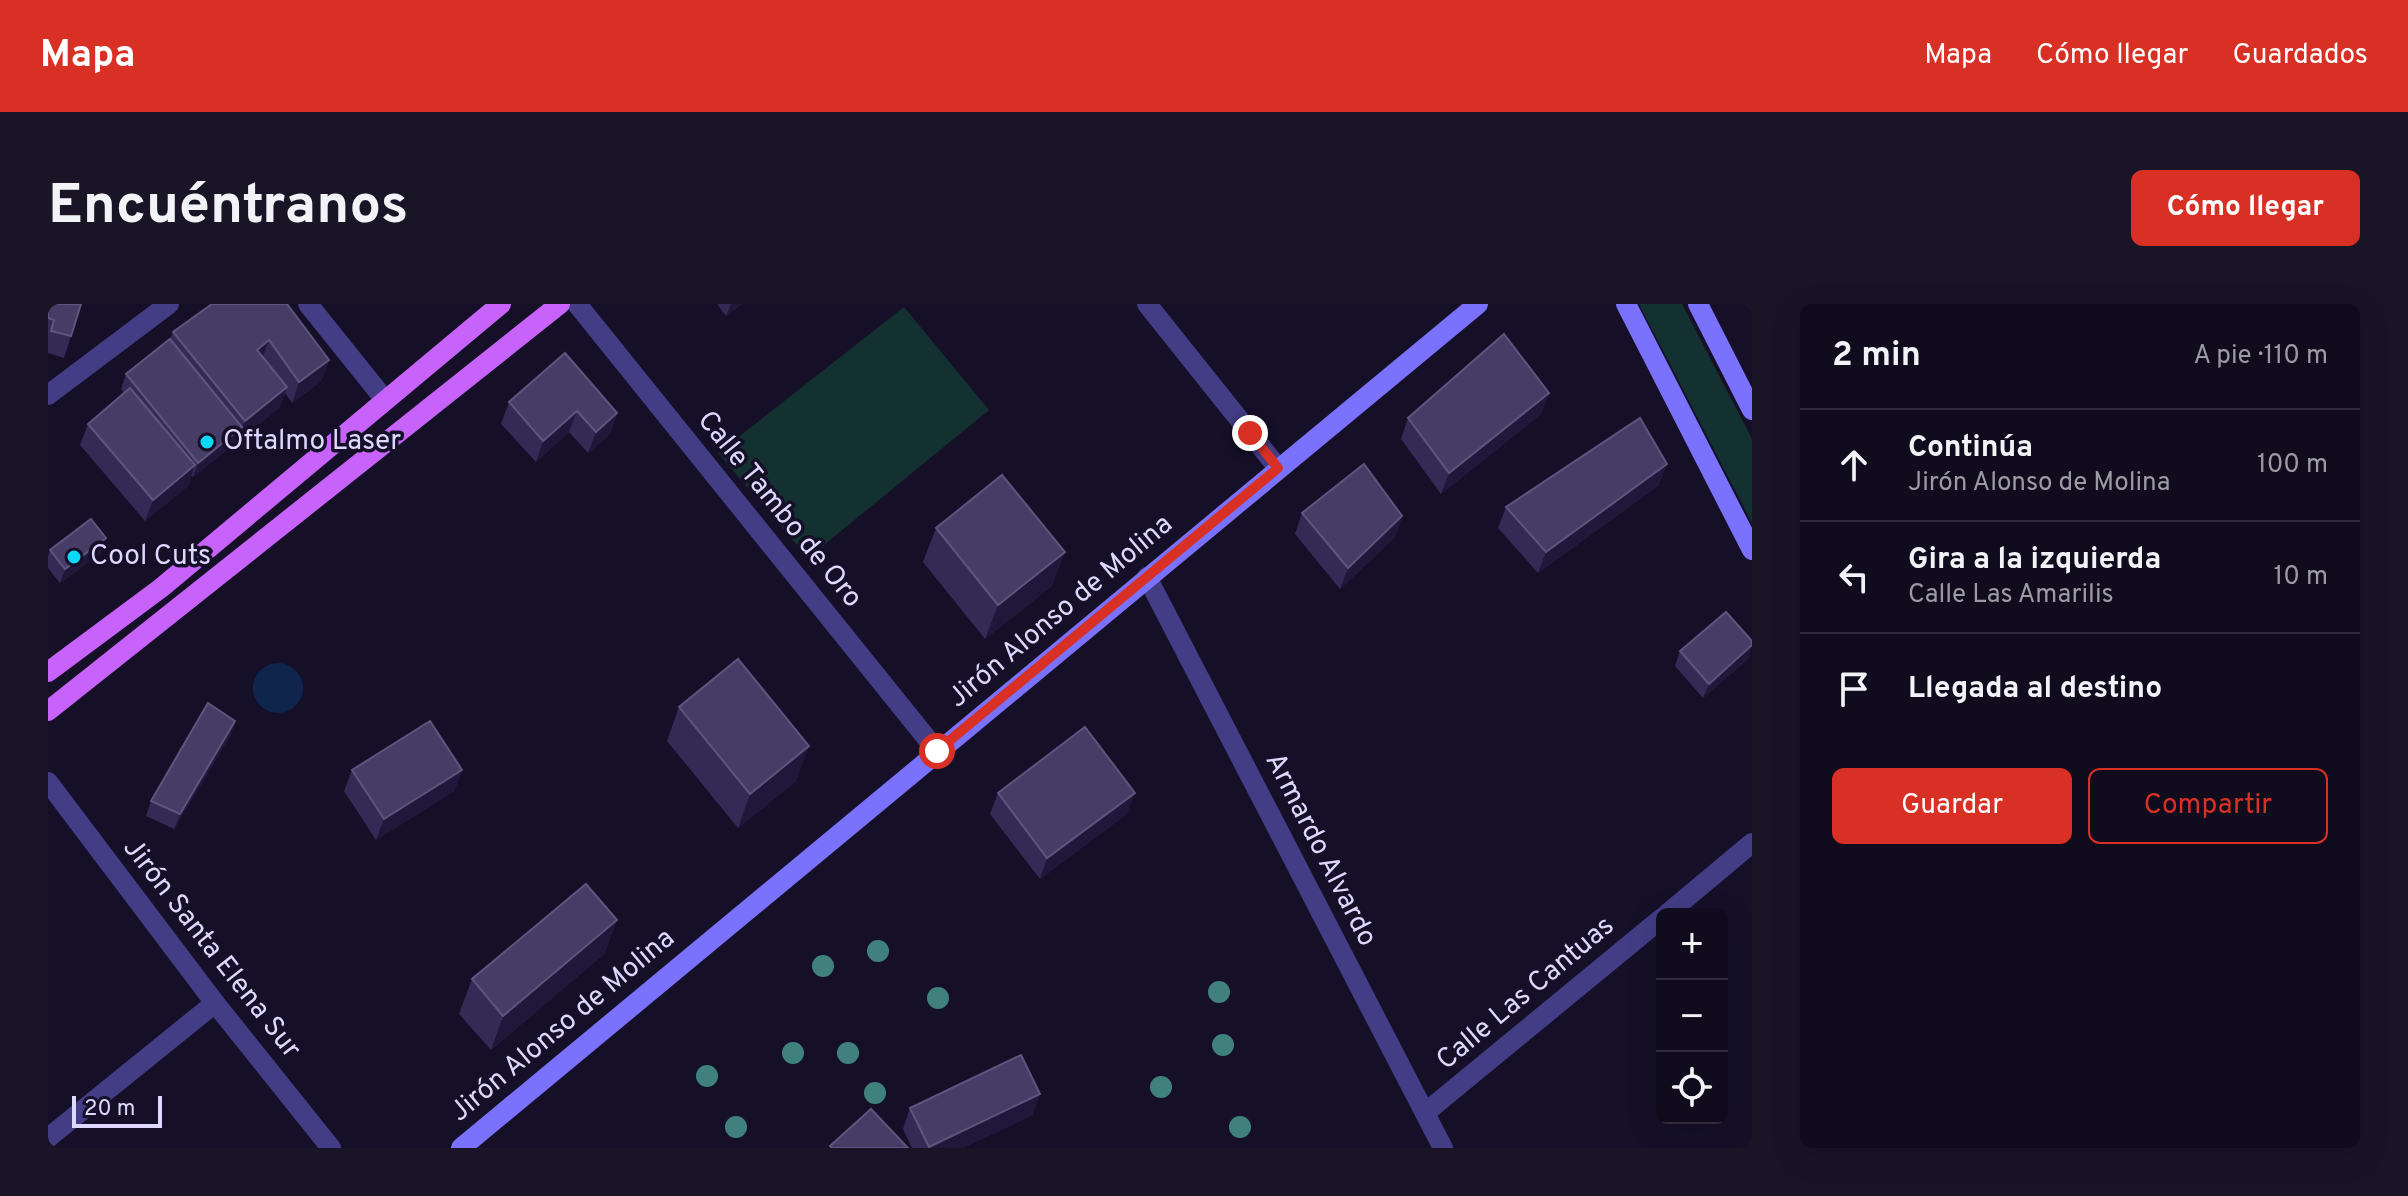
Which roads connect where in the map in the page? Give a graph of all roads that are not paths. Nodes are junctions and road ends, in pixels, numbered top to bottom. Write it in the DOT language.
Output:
graph roads {
  1 [pos="169,304"];
  2 [pos="308,304"];
  3 [pos="501,304"];
  4 [pos="560,304"];
  5 [pos="577,304"];
  6 [pos="1147,304"];
  7 [pos="1478,304"];
  8 [pos="1626,304"];
  9 [pos="1698,304"];
  10 [pos="48,395"];
  11 [pos="385,400"];
  12 [pos="1752,410"];
  13 [pos="1278,468"];
  14 [pos="1752,550"];
  15 [pos="1147,577"];
  16 [pos="48,672"];
  17 [pos="48,711"];
  18 [pos="937,751"];
  19 [pos="48,782"];
  20 [pos="1752,843"];
  21 [pos="1674,908"];
  22 [pos="1656,923"];
  23 [pos="215,1003"];
  24 [pos="1425,1113"];
  25 [pos="48,1138"];
  26 [pos="331,1148"];
  27 [pos="461,1148"];
  28 [pos="1443,1148"];
  1 -- 10 [label="street"];
  2 -- 11 [label="street"];
  3 -- 11 [label="main road"];
  4 -- 17 [label="main road"];
  5 -- 18 [label="street, Calle Tambo de Oro"];
  6 -- 13 [label="street"];
  7 -- 13 [label="main road, Jirón Alonso de Molina"];
  8 -- 14 [label="main road"];
  9 -- 12 [label="main road"];
  11 -- 16 [label="main road"];
  13 -- 15 [label="main road, Jirón Alonso de Molina"];
  15 -- 18 [label="main road, Jirón Alonso de Molina"];
  15 -- 24 [label="street, Armardo Alvardo"];
  18 -- 27 [label="main road, Jirón Alonso de Molina"];
  19 -- 23 [label="street, Jirón Santa Elena Sur"];
  20 -- 21 [label="street, Calle Las Cantuas"];
  22 -- 24 [label="street, Calle Las Cantuas"];
  23 -- 25 [label="street"];
  23 -- 26 [label="street, Jirón Santa Elena Sur"];
  24 -- 28 [label="street, Armardo Alvardo"];
}
